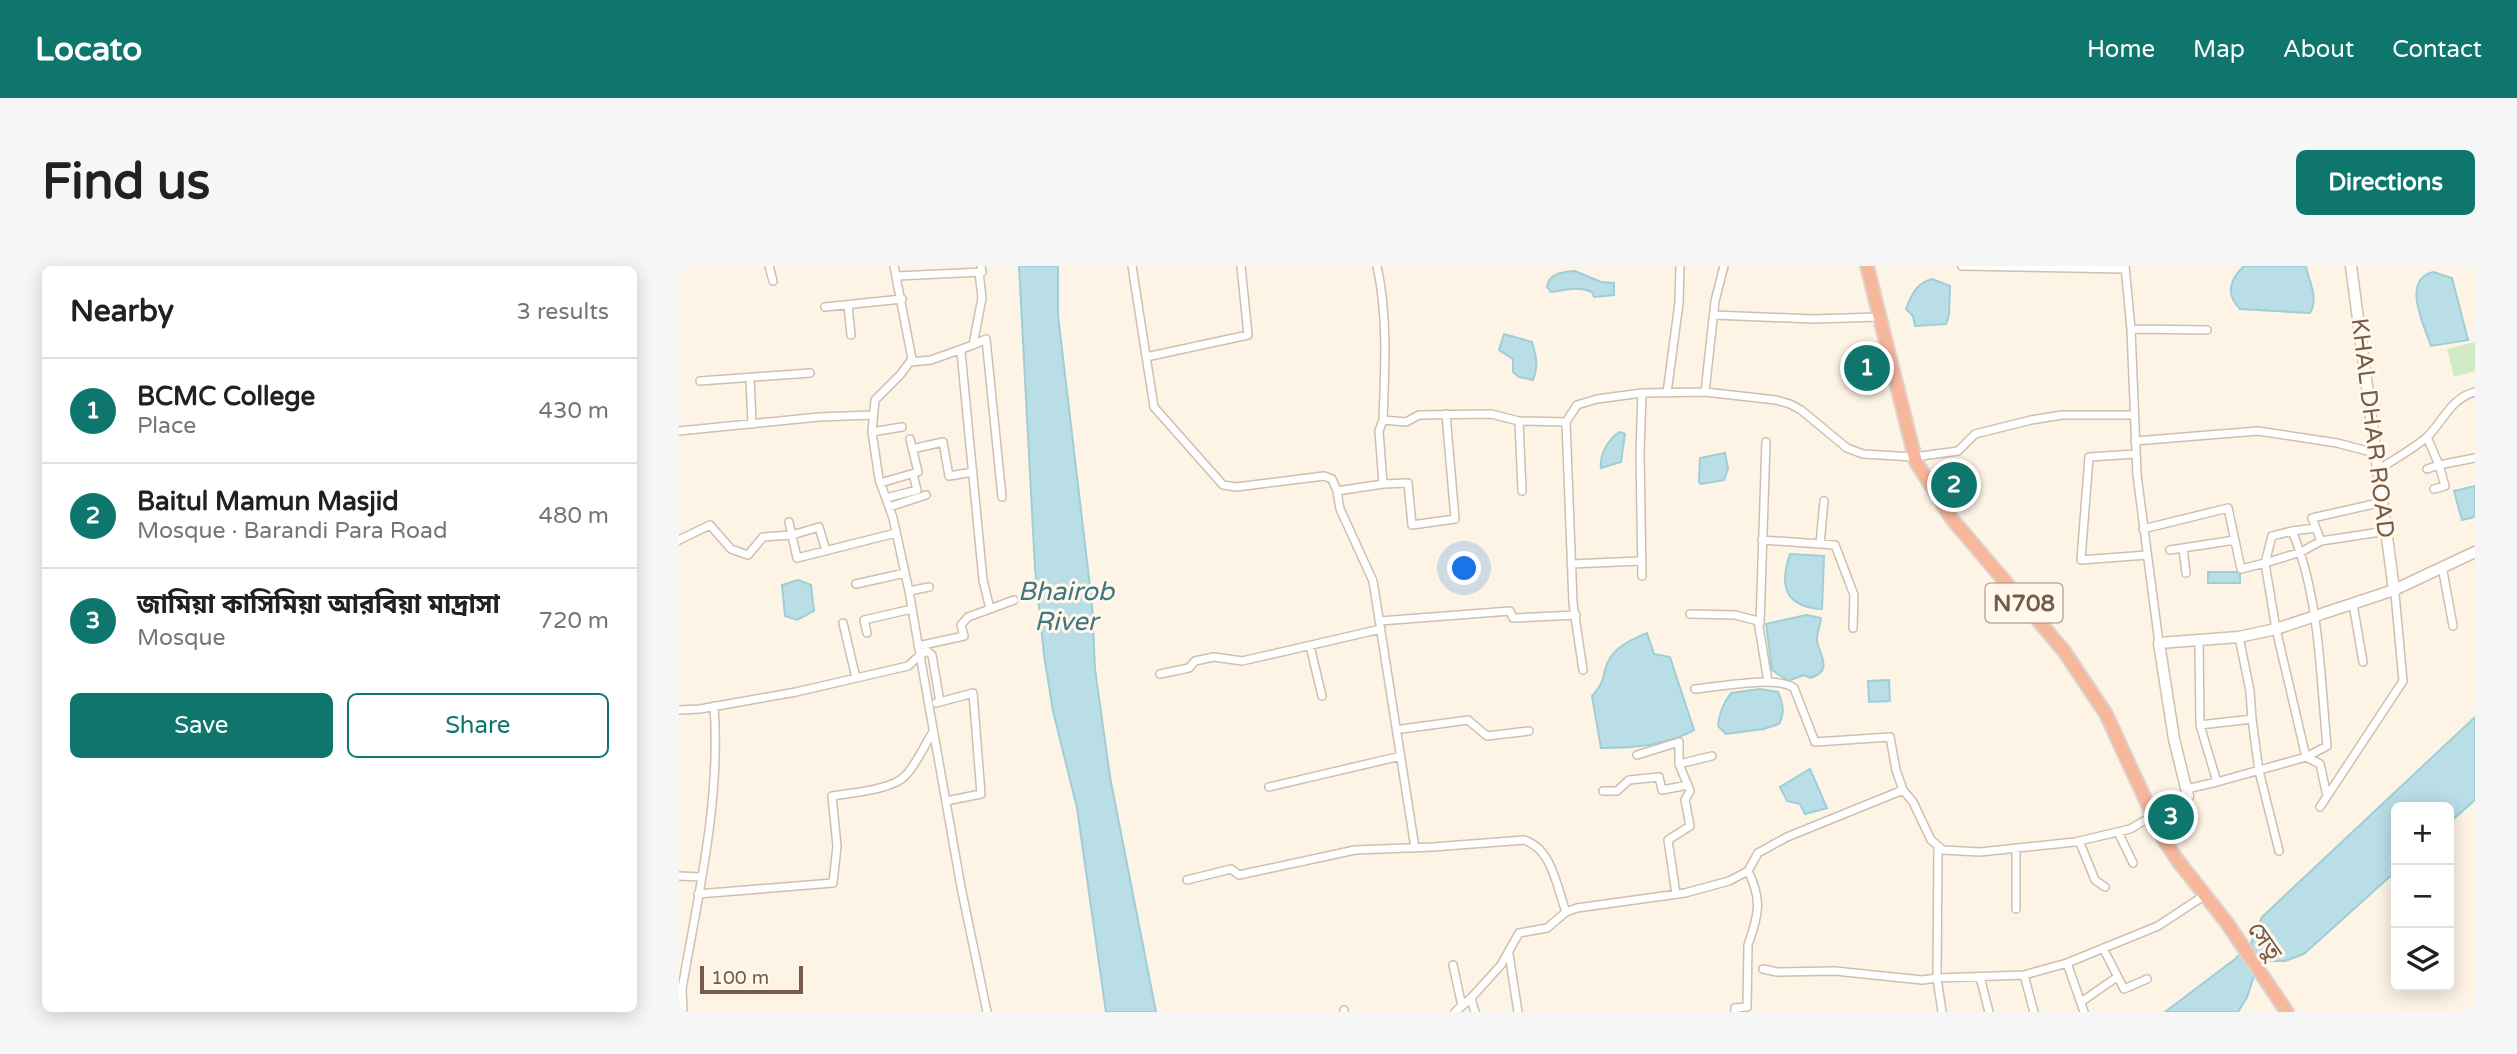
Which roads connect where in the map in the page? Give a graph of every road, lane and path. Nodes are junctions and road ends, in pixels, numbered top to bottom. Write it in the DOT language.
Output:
graph roads {
  1 [pos="768,266"];
  2 [pos="894,266"];
  3 [pos="1132,266"];
  4 [pos="1241,266"];
  5 [pos="1377,266"];
  6 [pos="1680,266"];
  7 [pos="1724,266"];
  8 [pos="1868,266"];
  9 [pos="1962,266"];
  10 [pos="2351,266"];
  11 [pos="2125,268"];
  12 [pos="980,269"];
  13 [pos="897,276"];
  14 [pos="773,281"];
  15 [pos="902,299"];
  16 [pos="848,305"];
  17 [pos="825,307"];
  18 [pos="1714,315"];
  19 [pos="1879,317"];
  20 [pos="2131,329"];
  21 [pos="2207,330"];
  22 [pos="851,335"];
  23 [pos="973,345"];
  24 [pos="961,352"];
  25 [pos="1146,357"];
  26 [pos="910,362"];
  27 [pos="810,373"];
  28 [pos="750,378"];
  29 [pos="700,381"];
  30 [pos="1705,392"];
  31 [pos="2475,392"];
  32 [pos="1642,393"];
  33 [pos="1667,393"];
  34 [pos="1446,414"];
  35 [pos="872,415"];
  36 [pos="2134,415"];
  37 [pos="1383,420"];
  38 [pos="1518,421"];
  39 [pos="1566,422"];
  40 [pos="752,424"];
  41 [pos="902,427"];
  42 [pos="679,431"];
  43 [pos="872,432"];
  44 [pos="2427,437"];
  45 [pos="910,439"];
  46 [pos="2135,441"];
  47 [pos="1766,442"];
  48 [pos="912,449"];
  49 [pos="2375,453"];
  50 [pos="2136,454"];
  51 [pos="1914,457"];
  52 [pos="2475,458"];
  53 [pos="2439,466"];
  54 [pos="2427,469"];
  55 [pos="2378,470"];
  56 [pos="973,472"];
  57 [pos="913,474"];
  58 [pos="880,483"];
  59 [pos="1383,484"];
  60 [pos="2434,489"];
  61 [pos="1337,491"];
  62 [pos="1522,491"];
  63 [pos="926,495"];
  64 [pos="1002,498"];
  65 [pos="1824,501"];
  66 [pos="2383,502"];
  67 [pos="887,503"];
  68 [pos="789,522"];
  69 [pos="2316,528"];
  70 [pos="2143,529"];
  71 [pos="2292,531"];
  72 [pos="2387,531"];
  73 [pos="896,533"];
  74 [pos="792,535"];
  75 [pos="1762,540"];
  76 [pos="2235,540"];
  77 [pos="679,541"];
  78 [pos="2321,541"];
  79 [pos="1820,544"];
  80 [pos="2183,548"];
  81 [pos="2171,550"];
  82 [pos="826,551"];
  83 [pos="2301,552"];
  84 [pos="2475,552"];
  85 [pos="2147,555"];
  86 [pos="1640,561"];
  87 [pos="2265,563"];
  88 [pos="1571,564"];
  89 [pos="2442,566"];
  90 [pos="905,573"];
  91 [pos="2186,573"];
  92 [pos="1641,576"];
  93 [pos="856,584"];
  94 [pos="929,587"];
  95 [pos="909,591"];
  96 [pos="2394,592"];
  97 [pos="1014,600"];
  98 [pos="2353,604"];
  99 [pos="990,608"];
  100 [pos="912,609"];
  101 [pos="1690,614"];
  102 [pos="1576,615"];
  103 [pos="2315,616"];
  104 [pos="1380,621"];
  105 [pos="843,623"];
  106 [pos="1760,623"];
  107 [pos="2453,626"];
  108 [pos="1853,628"];
  109 [pos="1381,629"];
  110 [pos="2276,629"];
  111 [pos="867,633"];
  112 [pos="2239,637"];
  113 [pos="2199,641"];
  114 [pos="2159,643"];
  115 [pos="918,646"];
  116 [pos="1310,646"];
  117 [pos="920,655"];
  118 [pos="2363,662"];
  119 [pos="1583,670"];
  120 [pos="1160,674"];
  121 [pos="856,678"];
  122 [pos="1768,682"];
  123 [pos="1695,690"];
  124 [pos="1322,696"];
  125 [pos="940,702"];
  126 [pos="928,705"];
  127 [pos="715,706"];
  128 [pos="679,710"];
  129 [pos="2252,719"];
  130 [pos="2200,725"];
  131 [pos="1402,729"];
  132 [pos="933,731"];
  133 [pos="1529,731"];
  134 [pos="1637,755"];
  135 [pos="1401,756"];
  136 [pos="1712,756"];
  137 [pos="2306,757"];
  138 [pos="1679,764"];
  139 [pos="2259,771"];
  140 [pos="2217,782"];
  141 [pos="1688,785"];
  142 [pos="1269,787"];
  143 [pos="2186,789"];
  144 [pos="1903,790"];
  145 [pos="1603,791"];
  146 [pos="2327,796"];
  147 [pos="946,801"];
  148 [pos="2320,807"];
  149 [pos="2154,815"];
  150 [pos="2118,832"];
  151 [pos="2080,843"];
  152 [pos="1938,847"];
  153 [pos="1415,848"];
  154 [pos="2016,849"];
  155 [pos="2279,851"];
  156 [pos="2133,863"];
  157 [pos="1748,871"];
  158 [pos="679,876"];
  159 [pos="701,877"];
  160 [pos="1187,880"];
  161 [pos="2105,887"];
  162 [pos="698,894"];
  163 [pos="1676,894"];
  164 [pos="2205,895"];
  165 [pos="2016,909"];
  166 [pos="1566,912"];
  167 [pos="2103,948"];
  168 [pos="1509,953"];
  169 [pos="2067,962"];
  170 [pos="1453,965"];
  171 [pos="1763,969"];
  172 [pos="2024,975"];
  173 [pos="1980,977"];
  174 [pos="2117,977"];
  175 [pos="1937,978"];
  176 [pos="2147,979"];
  177 [pos="1471,998"];
  178 [pos="2081,1002"];
  179 [pos="1462,1006"];
  180 [pos="683,1012"];
  181 [pos="987,1012"];
  182 [pos="1455,1012"];
  183 [pos="1475,1012"];
  184 [pos="1518,1012"];
  185 [pos="1735,1012"];
  186 [pos="1942,1012"];
  187 [pos="1989,1012"];
  188 [pos="2034,1012"];
  189 [pos="2084,1012"];
  190 [pos="2287,1012"];
  1 -- 14 [label="street"];
  2 -- 13 [label="street"];
  3 -- 25 [label="street"];
  4 -- 25 [label="street"];
  5 -- 37 [label="street"];
  6 -- 33 [label="street"];
  7 -- 18 [label="street"];
  8 -- 19 [label="highway, N708"];
  9 -- 11 [label="street"];
  10 -- 49 [label="street, KHAL DHAR ROAD"];
  11 -- 20 [label="street"];
  12 -- 13 [label="street"];
  12 -- 23 [label="street"];
  13 -- 15 [label="street"];
  15 -- 16 [label="street"];
  15 -- 26 [label="street"];
  16 -- 17 [label="street"];
  16 -- 22 [label="street"];
  18 -- 19 [label="street"];
  18 -- 30 [label="street"];
  19 -- 51 [label="highway, N708"];
  20 -- 21 [label="street"];
  20 -- 36 [label="street"];
  23 -- 26 [label="street"];
  23 -- 64 [label="street"];
  24 -- 56 [label="street"];
  25 -- 61 [label="street"];
  26 -- 35 [label="street"];
  27 -- 28 [label="street"];
  28 -- 29 [label="street"];
  28 -- 40 [label="street"];
  30 -- 33 [label="street"];
  30 -- 51 [label="street"];
  31 -- 44 [label="street"];
  32 -- 33 [label="street"];
  32 -- 39 [label="street"];
  32 -- 86 [label="street"];
  34 -- 37 [label="street"];
  34 -- 38 [label="street"];
  34 -- 59 [label="street"];
  35 -- 40 [label="street"];
  35 -- 43 [label="street"];
  36 -- 46 [label="street"];
  36 -- 51 [label="street"];
  37 -- 59 [label="street"];
  38 -- 39 [label="street"];
  38 -- 62 [label="street"];
  39 -- 88 [label="street"];
  40 -- 42 [label="street"];
  41 -- 43 [label="street"];
  43 -- 58 [label="street"];
  44 -- 53 [label="street"];
  44 -- 55 [label="street"];
  45 -- 48 [label="street"];
  46 -- 49 [label="street"];
  46 -- 50 [label="street"];
  47 -- 75 [label="street"];
  48 -- 56 [label="street"];
  48 -- 57 [label="street"];
  49 -- 55 [label="street, KHAL DHAR ROAD"];
  50 -- 70 [label="street"];
  50 -- 85 [label="street"];
  51 -- 149 [label="highway, N708"];
  52 -- 53 [label="street"];
  53 -- 54 [label="street"];
  53 -- 60 [label="street"];
  55 -- 66 [label="street, KHAL DHAR ROAD"];
  56 -- 99 [label="street"];
  57 -- 58 [label="street"];
  57 -- 67 [label="street"];
  58 -- 67 [label="street"];
  59 -- 61 [label="street"];
  61 -- 104 [label="street"];
  63 -- 67 [label="street"];
  65 -- 79 [label="street"];
  66 -- 69 [label="street"];
  66 -- 72 [label="street, KHAL DHAR ROAD"];
  67 -- 73 [label="street"];
  68 -- 74 [label="street"];
  69 -- 71 [label="street"];
  69 -- 78 [label="street"];
  70 -- 76 [label="street"];
  70 -- 85 [label="street"];
  71 -- 83 [label="street"];
  71 -- 87 [label="street"];
  72 -- 78 [label="street"];
  72 -- 96 [label="street, KHAL DHAR ROAD"];
  73 -- 82 [label="street"];
  73 -- 90 [label="street"];
  74 -- 77 [label="street"];
  74 -- 82 [label="street"];
  74 -- 82 [label="street"];
  75 -- 79 [label="street"];
  75 -- 106 [label="street"];
  76 -- 80 [label="street"];
  76 -- 87 [label="street"];
  78 -- 83 [label="street"];
  79 -- 108 [label="street"];
  80 -- 81 [label="street"];
  80 -- 91 [label="street"];
  83 -- 87 [label="street"];
  83 -- 103 [label="street"];
  84 -- 89 [label="street"];
  85 -- 114 [label="street"];
  86 -- 88 [label="street"];
  86 -- 92 [label="street"];
  87 -- 110 [label="street"];
  88 -- 102 [label="street"];
  89 -- 96 [label="street"];
  89 -- 107 [label="street"];
  90 -- 93 [label="street"];
  90 -- 95 [label="street"];
  94 -- 95 [label="street"];
  95 -- 100 [label="street"];
  96 -- 98 [label="street"];
  96 -- 146 [label="street"];
  97 -- 99 [label="street"];
  98 -- 103 [label="street"];
  98 -- 118 [label="street"];
  99 -- 115 [label="street"];
  100 -- 111 [label="street"];
  100 -- 115 [label="street"];
  101 -- 106 [label="street"];
  102 -- 104 [label="street"];
  102 -- 119 [label="street"];
  103 -- 110 [label="street"];
  103 -- 137 [label="street"];
  104 -- 109 [label="street"];
  105 -- 121 [label="street"];
  106 -- 122 [label="street"];
  109 -- 116 [label="street"];
  109 -- 135 [label="street"];
  110 -- 112 [label="street"];
  110 -- 137 [label="street"];
  112 -- 113 [label="street"];
  112 -- 129 [label="street"];
  113 -- 114 [label="street"];
  113 -- 130 [label="street"];
  114 -- 143 [label="street"];
  115 -- 117 [label="street"];
  116 -- 120 [label="street"];
  116 -- 124 [label="street"];
  117 -- 121 [label="street"];
  117 -- 125 [label="street"];
  117 -- 126 [label="street"];
  121 -- 127 [label="street"];
  122 -- 123 [label="street"];
  122 -- 144 [label="street"];
  125 -- 126 [label="street"];
  125 -- 147 [label="street"];
  126 -- 132 [label="street"];
  127 -- 128 [label="street"];
  127 -- 159 [label="street"];
  129 -- 130 [label="street"];
  129 -- 139 [label="street"];
  130 -- 140 [label="street"];
  131 -- 133 [label="street"];
  132 -- 147 [label="street"];
  132 -- 162 [label="street"];
  134 -- 138 [label="street"];
  135 -- 142 [label="street"];
  135 -- 153 [label="street"];
  136 -- 138 [label="street"];
  137 -- 139 [label="street"];
  137 -- 146 [label="street"];
  138 -- 141 [label="street"];
  139 -- 140 [label="street"];
  139 -- 155 [label="street"];
  140 -- 143 [label="street"];
  141 -- 145 [label="street"];
  141 -- 163 [label="street"];
  143 -- 149 [label="street"];
  144 -- 152 [label="street"];
  144 -- 157 [label="street"];
  146 -- 148 [label="street"];
  147 -- 181 [label="street"];
  149 -- 150 [label="street"];
  149 -- 164 [label="highway, N708"];
  150 -- 154 [label="street"];
  150 -- 156 [label="street"];
  151 -- 161 [label="street"];
  152 -- 154 [label="street"];
  152 -- 175 [label="street"];
  153 -- 160 [label="street"];
  153 -- 166 [label="street"];
  154 -- 165 [label="street"];
  157 -- 163 [label="street"];
  157 -- 185 [label="street"];
  158 -- 159 [label="street"];
  159 -- 162 [label="street"];
  162 -- 180 [label="street"];
  163 -- 166 [label="street"];
  164 -- 167 [label="street"];
  164 -- 190 [label="highway, সেতু / N708"];
  166 -- 168 [label="street"];
  167 -- 169 [label="street"];
  167 -- 174 [label="street"];
  168 -- 177 [label="street"];
  168 -- 184 [label="street"];
  169 -- 172 [label="street"];
  169 -- 178 [label="street"];
  170 -- 179 [label="street"];
  171 -- 175 [label="street"];
  172 -- 173 [label="street"];
  172 -- 188 [label="street"];
  173 -- 175 [label="street"];
  173 -- 187 [label="street"];
  174 -- 176 [label="street"];
  174 -- 178 [label="street"];
  175 -- 186 [label="street"];
  177 -- 179 [label="street"];
  177 -- 183 [label="street"];
  178 -- 189 [label="street"];
  179 -- 182 [label="street"];
}
